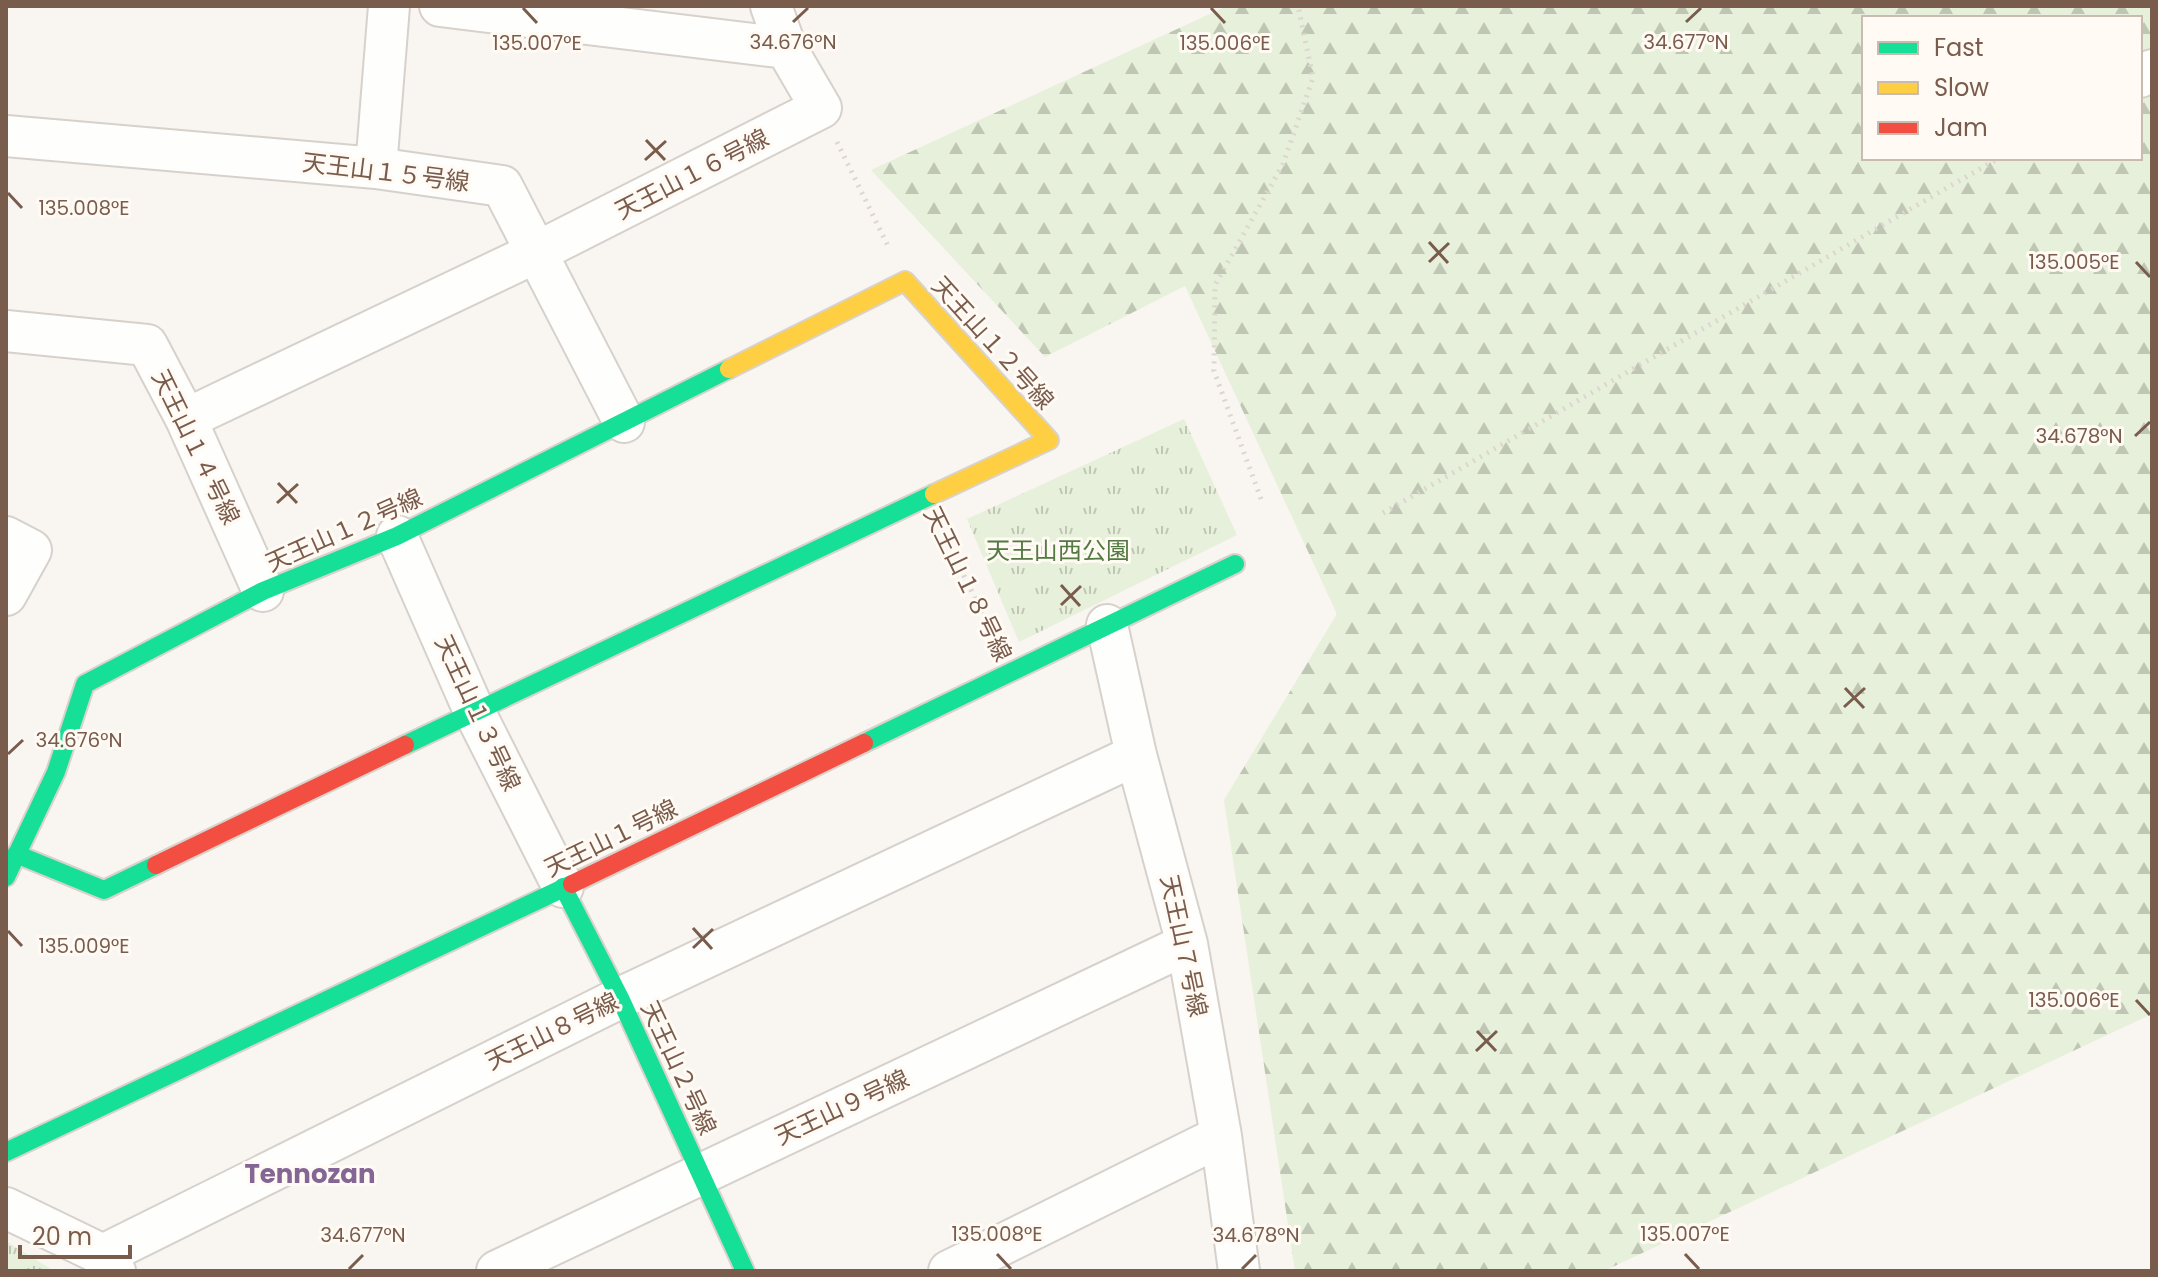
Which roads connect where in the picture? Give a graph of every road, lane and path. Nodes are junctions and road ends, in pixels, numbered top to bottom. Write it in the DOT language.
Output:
graph roads {
  1 [pos="389,6"];
  2 [pos="440,6"];
  3 [pos="771,6"];
  4 [pos="1298,6"];
  5 [pos="786,48"];
  6 [pos="821,108"];
  7 [pos="6,136"];
  8 [pos="1996,160"];
  9 [pos="376,168"];
  10 [pos="537,252"];
  11 [pos="905,281"];
  12 [pos="6,331"];
  13 [pos="186,419"];
  14 [pos="624,422"];
  15 [pos="926,498"];
  16 [pos="1261,499"];
  17 [pos="1383,513"];
  18 [pos="397,536"];
  19 [pos="6,537"];
  20 [pos="1235,564"];
  21 [pos="263,591"];
  22 [pos="6,595"];
  23 [pos="1107,625"];
  24 [pos="1011,671"];
  25 [pos="474,711"];
  26 [pos="1136,755"];
  27 [pos="16,854"];
  28 [pos="6,877"];
  29 [pos="563,887"];
  30 [pos="1187,944"];
  31 [pos="620,998"];
  32 [pos="1221,1136"];
  33 [pos="6,1152"];
  34 [pos="701,1174"];
  35 [pos="6,1208"];
  36 [pos="109,1263"];
  37 [pos="497,1271"];
  38 [pos="745,1271"];
  39 [pos="949,1271"];
  40 [pos="1239,1271"];
  1 -- 9 [label="street"];
  2 -- 5 [label="street"];
  3 -- 5 [label="street"];
  4 -- 16 [label="path"];
  5 -- 6 [label="street"];
  6 -- 10 [label="street, 天王山１６号線"];
  6 -- 11 [label="path"];
  7 -- 9 [label="street, 天王山１５号線"];
  8 -- 17 [label="path"];
  9 -- 10 [label="street, 天王山１５号線"];
  10 -- 13 [label="street, 天王山１６号線"];
  10 -- 14 [label="street, 天王山１５号線"];
  11 -- 14 [label="street, 天王山１２号線"];
  11 -- 15 [label="street, 天王山１２号線"];
  12 -- 13 [label="street, 天王山１４号線"];
  13 -- 21 [label="street, 天王山１４号線"];
  14 -- 18 [label="street, 天王山１２号線"];
  15 -- 24 [label="path, 天王山１８号線"];
  15 -- 25 [label="street, 天王山１２号線"];
  18 -- 21 [label="street, 天王山１２号線"];
  18 -- 25 [label="street, 天王山１３号線"];
  19 -- 22 [label="street"];
  20 -- 23 [label="street, 天王山１号線"];
  21 -- 27 [label="street, 天王山１２号線"];
  23 -- 24 [label="street, 天王山１号線"];
  23 -- 26 [label="street, 天王山７号線"];
  24 -- 29 [label="street, 天王山１号線"];
  25 -- 27 [label="street, 天王山１２号線"];
  25 -- 29 [label="street, 天王山１３号線"];
  26 -- 30 [label="street, 天王山７号線"];
  26 -- 31 [label="street, 天王山８号線"];
  27 -- 28 [label="street, 天王山１２号線"];
  29 -- 31 [label="street, 天王山２号線"];
  29 -- 33 [label="street, 天王山１号線"];
  30 -- 32 [label="street, 天王山７号線"];
  30 -- 34 [label="street, 天王山９号線"];
  31 -- 34 [label="street, 天王山２号線"];
  31 -- 36 [label="street, 天王山８号線"];
  32 -- 39 [label="street"];
  32 -- 40 [label="street, 天王山７号線"];
  34 -- 37 [label="street, 天王山９号線"];
  34 -- 38 [label="street, 天王山２号線"];
  35 -- 36 [label="street"];
}
